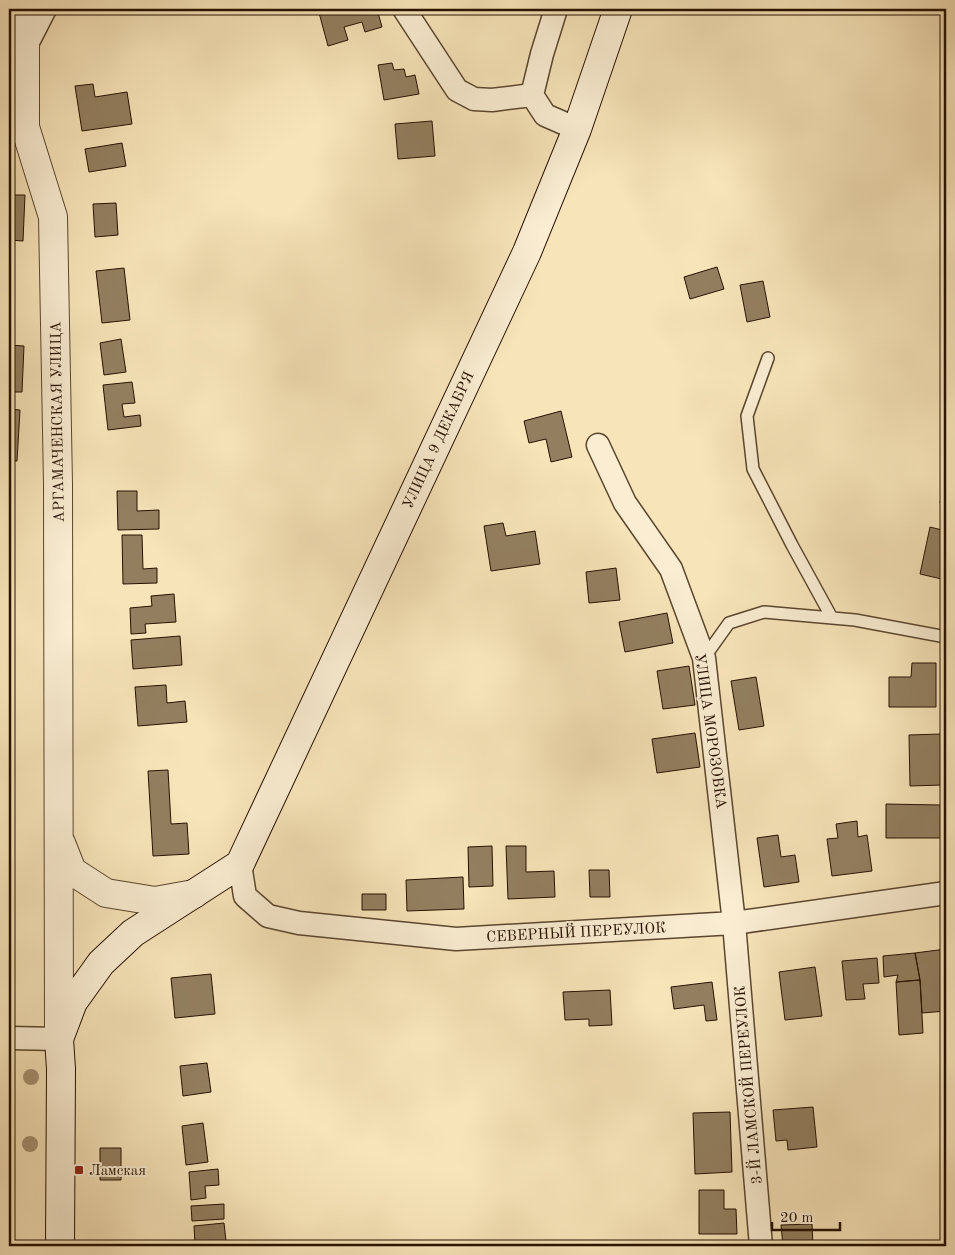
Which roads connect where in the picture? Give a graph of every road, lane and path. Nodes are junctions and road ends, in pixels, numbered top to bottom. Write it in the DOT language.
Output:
graph roads {
  1 [pos="25,9"];
  2 [pos="45,9"];
  3 [pos="404,9"];
  4 [pos="556,9"];
  5 [pos="618,9"];
  6 [pos="25,49"];
  7 [pos="532,94"];
  8 [pos="17,128"];
  9 [pos="577,129"];
  10 [pos="768,358"];
  11 [pos="598,445"];
  12 [pos="832,618"];
  13 [pos="946,636"];
  14 [pos="704,658"];
  15 [pos="59,840"];
  16 [pos="240,864"];
  17 [pos="946,893"];
  18 [pos="194,894"];
  19 [pos="734,923"];
  20 [pos="9,1038"];
  21 [pos="59,1039"];
  22 [pos="60,1246"];
  23 [pos="761,1246"];
  1 -- 6 [label="main road, АРГАМАЧЕНСКАЯ УЛИЦА"];
  2 -- 6 [label="street"];
  3 -- 7 [label="street"];
  4 -- 7 [label="street"];
  5 -- 9 [label="main road, УЛИЦА 9 ДЕКАБРЯ"];
  6 -- 8 [label="main road, АРГАМАЧЕНСКАЯ УЛИЦА"];
  7 -- 9 [label="street"];
  8 -- 15 [label="main road, АРГАМАЧЕНСКАЯ УЛИЦА"];
  9 -- 16 [label="main road, УЛИЦА 9 ДЕКАБРЯ"];
  10 -- 12 [label="lane"];
  11 -- 14 [label="street, УЛИЦА МОРОЗОВКА"];
  12 -- 13 [label="lane"];
  12 -- 14 [label="lane"];
  14 -- 19 [label="street, УЛИЦА МОРОЗОВКА"];
  15 -- 18 [label="main road"];
  15 -- 21 [label="main road, АРГАМАЧЕНСКАЯ УЛИЦА"];
  16 -- 18 [label="main road"];
  16 -- 19 [label="street, СЕВЕРНЫЙ ПЕРЕУЛОК"];
  17 -- 19 [label="street, СЕВЕРНЫЙ ПЕРЕУЛОК"];
  18 -- 21 [label="main road"];
  19 -- 23 [label="street, 3-Й ЛАМСКОЙ ПЕРЕУЛОК"];
  20 -- 21 [label="street"];
  21 -- 22 [label="main road"];
}
